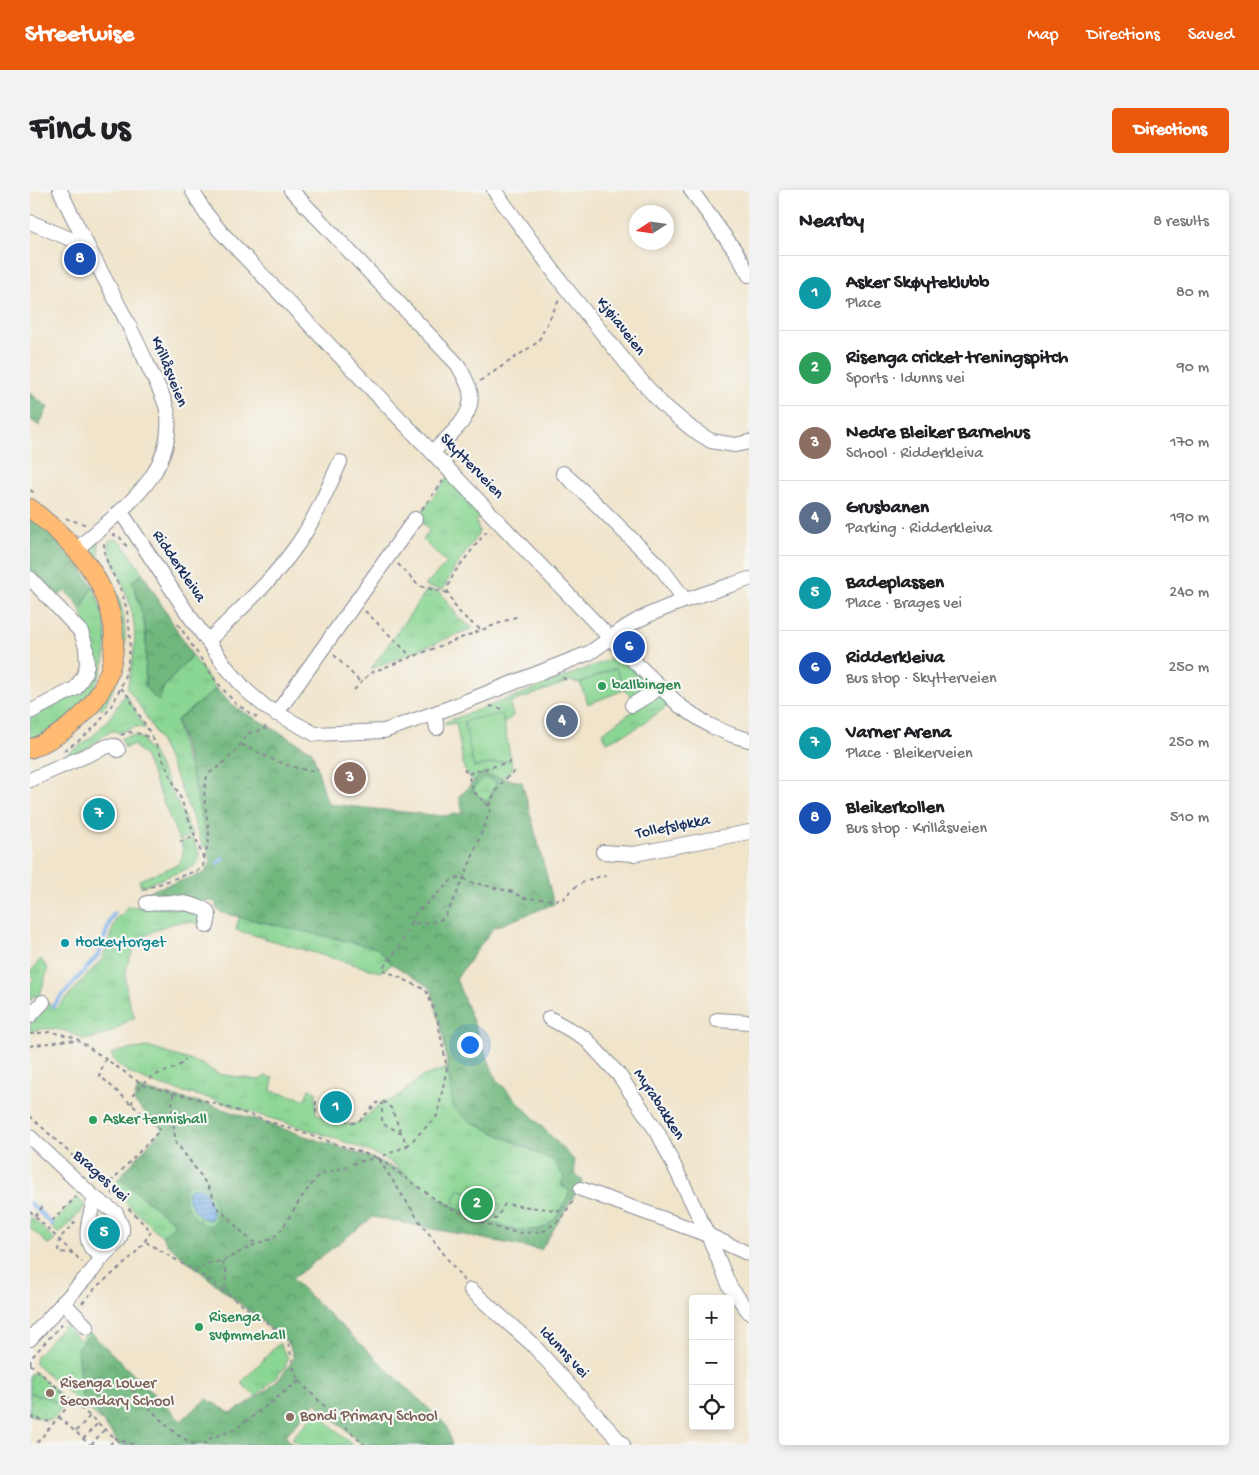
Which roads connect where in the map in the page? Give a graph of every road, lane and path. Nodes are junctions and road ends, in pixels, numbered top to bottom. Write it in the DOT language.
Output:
graph roads {
  1 [pos="60,190"];
  2 [pos="192,190"];
  3 [pos="291,190"];
  4 [pos="307,190"];
  5 [pos="494,190"];
  6 [pos="691,190"];
  7 [pos="306,206"];
  8 [pos="30,222"];
  9 [pos="87,246"];
  10 [pos="749,275"];
  11 [pos="565,287"];
  12 [pos="469,388"];
  13 [pos="749,442"];
  14 [pos="433,452"];
  15 [pos="340,462"];
  16 [pos="450,471"];
  17 [pos="563,473"];
  18 [pos="30,490"];
  19 [pos="35,502"];
  20 [pos="121,512"];
  21 [pos="60,514"];
  22 [pos="415,519"];
  23 [pos="486,532"];
  24 [pos="94,533"];
  25 [pos="129,548"];
  26 [pos="76,550"];
  27 [pos="390,555"];
  28 [pos="30,578"];
  29 [pos="749,579"];
  30 [pos="448,593"];
  31 [pos="685,600"];
  32 [pos="357,602"];
  33 [pos="518,616"];
  34 [pos="174,617"];
  35 [pos="480,630"];
  36 [pos="611,639"];
  37 [pos="208,641"];
  38 [pos="325,646"];
  39 [pos="412,657"];
  40 [pos="562,675"];
  41 [pos="567,682"];
  42 [pos="361,683"];
  43 [pos="660,686"];
  44 [pos="121,688"];
  45 [pos="354,690"];
  46 [pos="494,701"];
  47 [pos="632,705"];
  48 [pos="503,709"];
  49 [pos="30,712"];
  50 [pos="434,714"];
  51 [pos="261,720"];
  52 [pos="273,722"];
  53 [pos="437,728"];
  54 [pos="154,740"];
  55 [pos="749,740"];
  56 [pos="242,745"];
  57 [pos="117,748"];
  58 [pos="30,749"];
  59 [pos="514,760"];
  60 [pos="464,769"];
  61 [pos="318,770"];
  62 [pos="517,770"];
  63 [pos="468,775"];
  64 [pos="30,780"];
  65 [pos="490,807"];
  66 [pos="749,832"];
  67 [pos="195,836"];
  68 [pos="180,842"];
  69 [pos="603,852"];
  70 [pos="204,860"];
  71 [pos="606,876"];
  72 [pos="145,896"];
  73 [pos="411,923"];
  74 [pos="207,926"];
  75 [pos="43,1002"];
  76 [pos="30,1016"];
  77 [pos="549,1018"];
  78 [pos="717,1020"];
  79 [pos="749,1022"];
  80 [pos="30,1034"];
  81 [pos="79,1041"];
  82 [pos="30,1046"];
  83 [pos="106,1058"];
  84 [pos="185,1059"];
  85 [pos="143,1084"];
  86 [pos="173,1093"];
  87 [pos="316,1101"];
  88 [pos="378,1102"];
  89 [pos="132,1104"];
  90 [pos="30,1116"];
  91 [pos="402,1133"];
  92 [pos="30,1137"];
  93 [pos="407,1146"];
  94 [pos="378,1158"];
  95 [pos="106,1187"];
  96 [pos="581,1189"];
  97 [pos="78,1195"];
  98 [pos="95,1198"];
  99 [pos="120,1200"];
  100 [pos="43,1206"];
  101 [pos="126,1206"];
  102 [pos="30,1211"];
  103 [pos="565,1212"];
  104 [pos="81,1215"];
  105 [pos="36,1216"];
  106 [pos="475,1219"];
  107 [pos="52,1221"];
  108 [pos="708,1235"];
  109 [pos="59,1239"];
  110 [pos="146,1242"];
  111 [pos="258,1243"];
  112 [pos="73,1253"];
  113 [pos="749,1254"];
  114 [pos="104,1255"];
  115 [pos="222,1261"];
  116 [pos="92,1271"];
  117 [pos="194,1272"];
  118 [pos="471,1290"];
  119 [pos="225,1294"];
  120 [pos="63,1302"];
  121 [pos="73,1312"];
  122 [pos="749,1312"];
  123 [pos="87,1327"];
  124 [pos="30,1339"];
  125 [pos="30,1364"];
  126 [pos="299,1381"];
  127 [pos="126,1384"];
  128 [pos="68,1397"];
  129 [pos="90,1416"];
  130 [pos="30,1417"];
  131 [pos="59,1417"];
  132 [pos="54,1423"];
  133 [pos="98,1423"];
  134 [pos="105,1429"];
  135 [pos="75,1432"];
  136 [pos="116,1438"];
  137 [pos="83,1439"];
  138 [pos="35,1445"];
  139 [pos="90,1445"];
  140 [pos="110,1445"];
  141 [pos="123,1445"];
  142 [pos="136,1445"];
  143 [pos="196,1445"];
  144 [pos="202,1445"];
  145 [pos="364,1445"];
  146 [pos="623,1445"];
  1 -- 9 [label="street, Krillåsveien"];
  2 -- 14 [label="street, Skytterveien"];
  3 -- 7 [label="street"];
  4 -- 7 [label="street"];
  5 -- 11 [label="street, Kjøiaveien"];
  6 -- 10 [label="street"];
  7 -- 12 [label="street"];
  8 -- 9 [label="street"];
  9 -- 20 [label="street, Krillåsveien"];
  11 -- 12 [label="path"];
  11 -- 13 [label="street, Kjøiaveien"];
  12 -- 14 [label="street"];
  14 -- 16 [label="street, Skytterveien"];
  15 -- 37 [label="street"];
  16 -- 22 [label="path"];
  16 -- 36 [label="street, Skytterveien"];
  17 -- 31 [label="street"];
  18 -- 19 [label="path"];
  19 -- 26 [label="main road"];
  20 -- 24 [label="street, Krillåsveien"];
  20 -- 37 [label="street, Ridderkleiva"];
  21 -- 24 [label="path"];
  22 -- 27 [label="street"];
  23 -- 30 [label="path"];
  24 -- 25 [label="path"];
  24 -- 26 [label="street, Krillåsveien"];
  26 -- 58 [label="main road"];
  27 -- 30 [label="path"];
  27 -- 32 [label="street"];
  28 -- 49 [label="street"];
  29 -- 31 [label="street, Ridderkleiva"];
  30 -- 35 [label="path"];
  31 -- 36 [label="street, Ridderkleiva"];
  32 -- 38 [label="street"];
  32 -- 39 [label="path"];
  33 -- 35 [label="path"];
  34 -- 51 [label="path"];
  35 -- 39 [label="path"];
  36 -- 43 [label="street, Skytterveien"];
  36 -- 50 [label="street, Ridderkleiva"];
  37 -- 52 [label="street, Ridderkleiva"];
  38 -- 42 [label="path"];
  38 -- 52 [label="street"];
  39 -- 42 [label="path"];
  40 -- 41 [label="path"];
  42 -- 45 [label="path"];
  43 -- 47 [label="street"];
  43 -- 55 [label="street, Skytterveien"];
  44 -- 54 [label="path"];
  46 -- 48 [label="path"];
  50 -- 52 [label="street, Ridderkleiva"];
  50 -- 53 [label="street"];
  52 -- 56 [label="path"];
  54 -- 57 [label="path"];
  54 -- 67 [label="path"];
  56 -- 61 [label="path"];
  56 -- 70 [label="path"];
  57 -- 64 [label="street"];
  59 -- 63 [label="path"];
  60 -- 63 [label="path"];
  62 -- 65 [label="path"];
  63 -- 65 [label="path"];
  65 -- 73 [label="path"];
  66 -- 69 [label="street, Tollefsløkka"];
  67 -- 68 [label="path"];
  67 -- 70 [label="path"];
  70 -- 72 [label="path"];
  71 -- 73 [label="path"];
  72 -- 74 [label="street"];
  73 -- 93 [label="path"];
  75 -- 76 [label="street"];
  77 -- 108 [label="street, Myrabakken"];
  78 -- 79 [label="street"];
  80 -- 81 [label="path"];
  81 -- 82 [label="path"];
  81 -- 83 [label="path"];
  83 -- 85 [label="path"];
  83 -- 89 [label="path"];
  84 -- 85 [label="path"];
  85 -- 86 [label="path"];
  85 -- 89 [label="path"];
  86 -- 94 [label="path"];
  86 -- 111 [label="path"];
  87 -- 88 [label="path"];
  89 -- 95 [label="path"];
  90 -- 95 [label="path"];
  91 -- 91 [label="path"];
  91 -- 93 [label="path"];
  92 -- 98 [label="street, Brages vei"];
  93 -- 94 [label="path"];
  94 -- 106 [label="path"];
  94 -- 111 [label="path"];
  94 -- 118 [label="path"];
  95 -- 98 [label="path"];
  95 -- 99 [label="path"];
  96 -- 103 [label="path"];
  96 -- 108 [label="street"];
  97 -- 107 [label="path"];
  98 -- 114 [label="street"];
  98 -- 114 [label="street, Brages vei"];
  100 -- 105 [label="path"];
  101 -- 110 [label="path"];
  102 -- 105 [label="path"];
  103 -- 106 [label="path"];
  103 -- 106 [label="path"];
  104 -- 109 [label="path"];
  105 -- 109 [label="path"];
  108 -- 113 [label="street"];
  108 -- 122 [label="street, Myrabakken"];
  109 -- 112 [label="path"];
  109 -- 112 [label="path"];
  110 -- 117 [label="path"];
  110 -- 121 [label="path"];
  111 -- 115 [label="path"];
  112 -- 116 [label="path"];
  114 -- 116 [label="street, Brages vei"];
  115 -- 117 [label="path"];
  115 -- 119 [label="path"];
  116 -- 120 [label="street, Brages vei"];
  117 -- 119 [label="path"];
  118 -- 146 [label="street, Idunns vei"];
  119 -- 126 [label="path"];
  120 -- 121 [label="street"];
  120 -- 124 [label="street, Brages vei"];
  121 -- 123 [label="street"];
  121 -- 125 [label="path"];
  125 -- 128 [label="path"];
  126 -- 144 [label="path"];
  126 -- 145 [label="path"];
  127 -- 143 [label="path"];
  128 -- 129 [label="path"];
  128 -- 131 [label="path"];
  129 -- 133 [label="path"];
  129 -- 135 [label="path"];
  130 -- 132 [label="path"];
  131 -- 132 [label="path"];
  131 -- 135 [label="path"];
  132 -- 138 [label="path"];
  133 -- 134 [label="path"];
  133 -- 137 [label="path"];
  134 -- 136 [label="path"];
  134 -- 139 [label="path"];
  135 -- 137 [label="path"];
  136 -- 140 [label="path"];
  136 -- 141 [label="path"];
  136 -- 142 [label="path"];
  137 -- 139 [label="path"];
}
